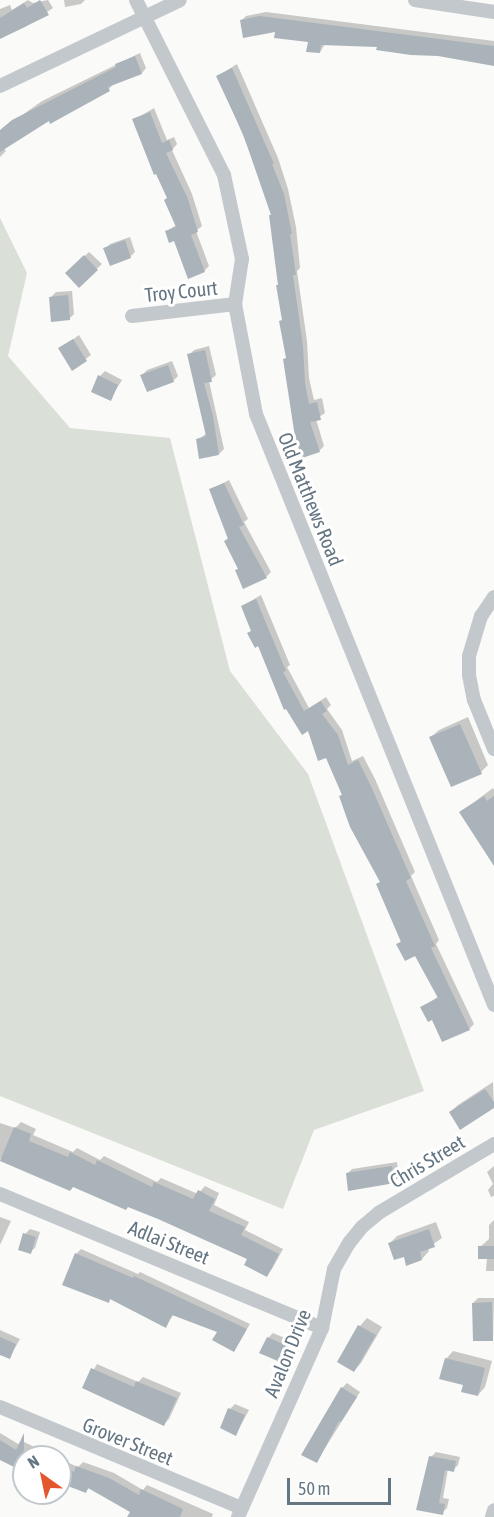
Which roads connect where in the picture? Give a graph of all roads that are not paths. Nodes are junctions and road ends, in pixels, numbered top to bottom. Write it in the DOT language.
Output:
graph roads {
  1 [pos="136,0"];
  2 [pos="180,0"];
  3 [pos="415,0"];
  4 [pos="494,12"];
  5 [pos="146,15"];
  6 [pos="0,86"];
  7 [pos="235,304"];
  8 [pos="132,316"];
  9 [pos="494,597"];
  10 [pos="494,749"];
  11 [pos="494,1005"];
  12 [pos="494,1144"];
  13 [pos="0,1194"];
  14 [pos="380,1212"];
  15 [pos="322,1328"];
  16 [pos="0,1407"];
  17 [pos="494,1511"];
  18 [pos="240,1513"];
  19 [pos="492,1517"];
  1 -- 5 [label="street, Old Matthews Road"];
  2 -- 5 [label="street"];
  3 -- 4 [label="street"];
  5 -- 6 [label="street"];
  5 -- 7 [label="street, Old Matthews Road"];
  7 -- 8 [label="street, Troy Court"];
  7 -- 11 [label="street, Old Matthews Road"];
  9 -- 10 [label="street"];
  12 -- 14 [label="street, Chris Street"];
  13 -- 15 [label="street, Adlai Street"];
  14 -- 15 [label="street, Avalon Drive"];
  15 -- 18 [label="street, Avalon Drive"];
  16 -- 18 [label="street, Grover Street"];
  17 -- 19 [label="street"];
}
